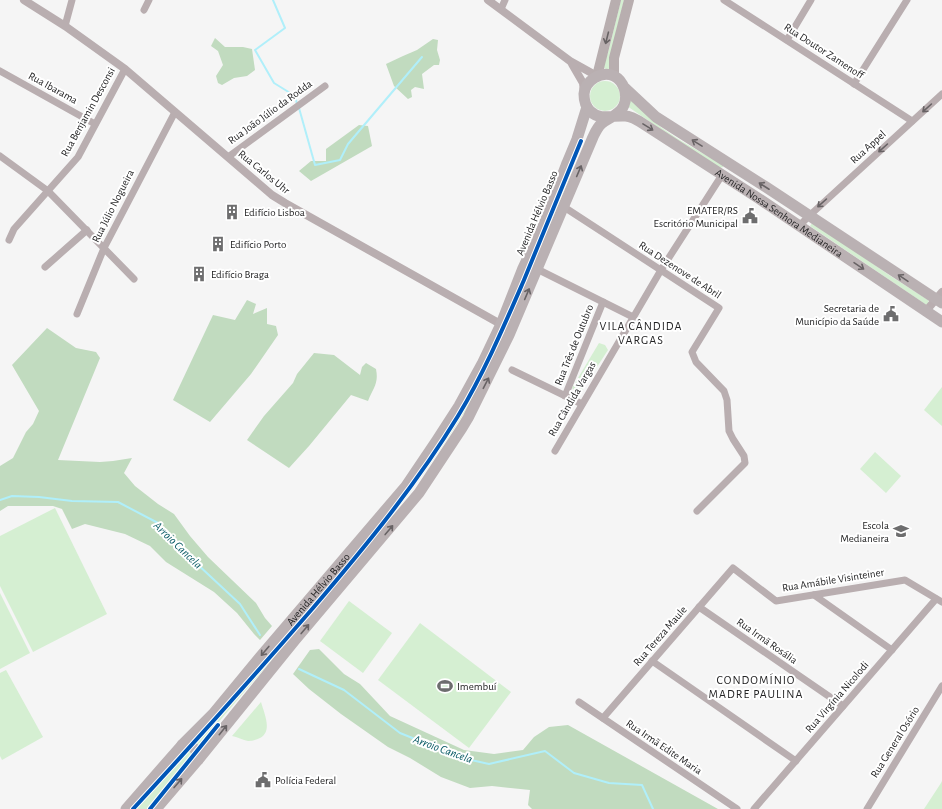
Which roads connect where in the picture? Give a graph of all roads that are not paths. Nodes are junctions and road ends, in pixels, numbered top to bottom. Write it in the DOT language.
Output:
graph roads {
  1 [pos="24,0"];
  2 [pos="72,0"];
  3 [pos="149,0"];
  4 [pos="488,0"];
  5 [pos="505,0"];
  6 [pos="616,0"];
  7 [pos="628,0"];
  8 [pos="724,0"];
  9 [pos="811,0"];
  10 [pos="906,0"];
  11 [pos="500,9"];
  12 [pos="144,10"];
  13 [pos="65,26"];
  14 [pos="786,40"];
  15 [pos="570,61"];
  16 [pos="125,69"];
  17 [pos="0,70"];
  18 [pos="597,76"];
  19 [pos="614,76"];
  20 [pos="854,84"];
  21 [pos="325,86"];
  22 [pos="625,88"];
  23 [pos="584,92"];
  24 [pos="942,94"];
  25 [pos="587,107"];
  26 [pos="175,112"];
  27 [pos="612,117"];
  28 [pos="912,121"];
  29 [pos="95,124"];
  30 [pos="0,156"];
  31 [pos="228,157"];
  32 [pos="730,164"];
  33 [pos="722,175"];
  34 [pos="48,191"];
  35 [pos="564,207"];
  36 [pos="809,216"];
  37 [pos="799,226"];
  38 [pos="87,230"];
  39 [pos="9,240"];
  40 [pos="104,248"];
  41 [pos="45,267"];
  42 [pos="537,270"];
  43 [pos="661,270"];
  44 [pos="134,279"];
  45 [pos="940,298"];
  46 [pos="603,302"];
  47 [pos="926,311"];
  48 [pos="77,314"];
  49 [pos="633,317"];
  50 [pos="942,322"];
  51 [pos="501,324"];
  52 [pos="512,330"];
  53 [pos="512,370"];
  54 [pos="565,396"];
  55 [pos="582,404"];
  56 [pos="555,451"];
  57 [pos="697,511"];
  58 [pos="733,568"];
  59 [pos="814,595"];
  60 [pos="939,601"];
  61 [pos="699,607"];
  62 [pos="892,650"];
  63 [pos="652,661"];
  64 [pos="942,686"];
  65 [pos="579,702"];
  66 [pos="843,706"];
  67 [pos="603,718"];
  68 [pos="182,746"];
  69 [pos="198,760"];
  70 [pos="796,761"];
  71 [pos="126,809"];
  72 [pos="156,809"];
  73 [pos="737,809"];
  74 [pos="754,809"];
  75 [pos="866,809"];
  1 -- 13 [label="street, Rua Carlos Uhr"];
  2 -- 13 [label="street"];
  3 -- 12 [label="street"];
  4 -- 11 [label="street"];
  5 -- 11 [label="street"];
  6 -- 18 [label="main road, one-way"];
  7 -- 19 [label="main road"];
  8 -- 14 [label="street, Rua Doutor Zamenoff"];
  9 -- 14 [label="street"];
  10 -- 20 [label="street"];
  11 -- 15 [label="street"];
  13 -- 16 [label="street, Rua Carlos Uhr"];
  14 -- 20 [label="street, Rua Doutor Zamenoff"];
  15 -- 18 [label="street"];
  15 -- 23 [label="street"];
  16 -- 26 [label="street, Rua Carlos Uhr"];
  16 -- 29 [label="street, Rua Benjamin Desconsi"];
  17 -- 29 [label="street, Rua Ibarama"];
  18 -- 19 [label="main road"];
  18 -- 23 [label="main road"];
  19 -- 22 [label="main road"];
  20 -- 28 [label="street, Rua Doutor Zamenoff"];
  21 -- 31 [label="street, Rua João Júlio da Rodda"];
  22 -- 27 [label="main road"];
  32 -- 22 [label="main road, Avenida Nossa Senhora Medianeira, one-way"];
  23 -- 25 [label="main road"];
  24 -- 28 [label="street, Rua Appel, one-way"];
  25 -- 27 [label="main road"];
  25 -- 51 [label="main road, Avenida Hélvio Basso"];
  26 -- 31 [label="street, Rua Carlos Uhr"];
  26 -- 40 [label="street, Rua Júlio Nogueira"];
  27 -- 33 [label="main road, Avenida Nossa Senhora Medianeira, one-way"];
  35 -- 27 [label="main road, Avenida Hélvio Basso, one-way"];
  28 -- 36 [label="street, Rua Appel, one-way"];
  29 -- 34 [label="street, Rua Benjamin Desconsi"];
  30 -- 34 [label="street"];
  31 -- 51 [label="street, Rua Carlos Uhr"];
  32 -- 33 [label="main road"];
  36 -- 32 [label="main road, Avenida Nossa Senhora Medianeira, one-way"];
  33 -- 37 [label="main road, Avenida Nossa Senhora Medianeira"];
  33 -- 43 [label="street, Rua Cândida Vargas"];
  34 -- 38 [label="street"];
  34 -- 39 [label="street, Rua Benjamin Desconsi"];
  35 -- 42 [label="main road, Avenida Hélvio Basso"];
  35 -- 43 [label="street, Rua Dezenove de Abril"];
  36 -- 37 [label="street, Rua Appel"];
  45 -- 36 [label="main road, Avenida Nossa Senhora Medianeira, one-way"];
  37 -- 47 [label="main road, Avenida Nossa Senhora Medianeira, one-way"];
  38 -- 40 [label="street"];
  38 -- 41 [label="street"];
  40 -- 44 [label="street"];
  40 -- 48 [label="street, Rua Júlio Nogueira"];
  42 -- 46 [label="street"];
  52 -- 42 [label="main road, Avenida Hélvio Basso, one-way"];
  43 -- 49 [label="street, Rua Cândida Vargas"];
  43 -- 57 [label="street, Rua Dezenove de Abril"];
  45 -- 47 [label="street"];
  46 -- 49 [label="street"];
  46 -- 54 [label="street, Rua Três de Outubro"];
  47 -- 50 [label="main road, Avenida Nossa Senhora Medianeira"];
  49 -- 55 [label="street, Rua Cândida Vargas"];
  51 -- 52 [label="street, Rua Carlos Uhr"];
  51 -- 68 [label="main road, Avenida Hélvio Basso, one-way"];
  69 -- 52 [label="main road, Avenida Hélvio Basso, one-way"];
  53 -- 54 [label="street"];
  54 -- 55 [label="street"];
  55 -- 56 [label="street, Rua Cândida Vargas"];
  58 -- 59 [label="street, Rua Amábile Visinteiner"];
  58 -- 61 [label="street, Rua Tereza Maule"];
  59 -- 60 [label="street, Rua Amábile Visinteiner"];
  59 -- 62 [label="street"];
  60 -- 62 [label="street, Rua Virgínia Nicolodi"];
  61 -- 63 [label="street, Rua Tereza Maule"];
  61 -- 66 [label="street, Rua Irmã Rosália"];
  62 -- 66 [label="street, Rua Virgínia Nicolodi"];
  63 -- 67 [label="street, Rua Tereza Maule"];
  63 -- 70 [label="street"];
  64 -- 75 [label="street, Rua General Osório"];
  65 -- 67 [label="street, Rua Irmã Edite Maria"];
  66 -- 70 [label="street, Rua Virgínia Nicolodi"];
  67 -- 73 [label="street, Rua Irmã Edite Maria"];
  68 -- 69 [label="main road"];
  68 -- 71 [label="main road, Avenida Hélvio Basso"];
  72 -- 69 [label="main road, Avenida Hélvio Basso, one-way"];
  70 -- 74 [label="street, Rua Virgínia Nicolodi"];
}
